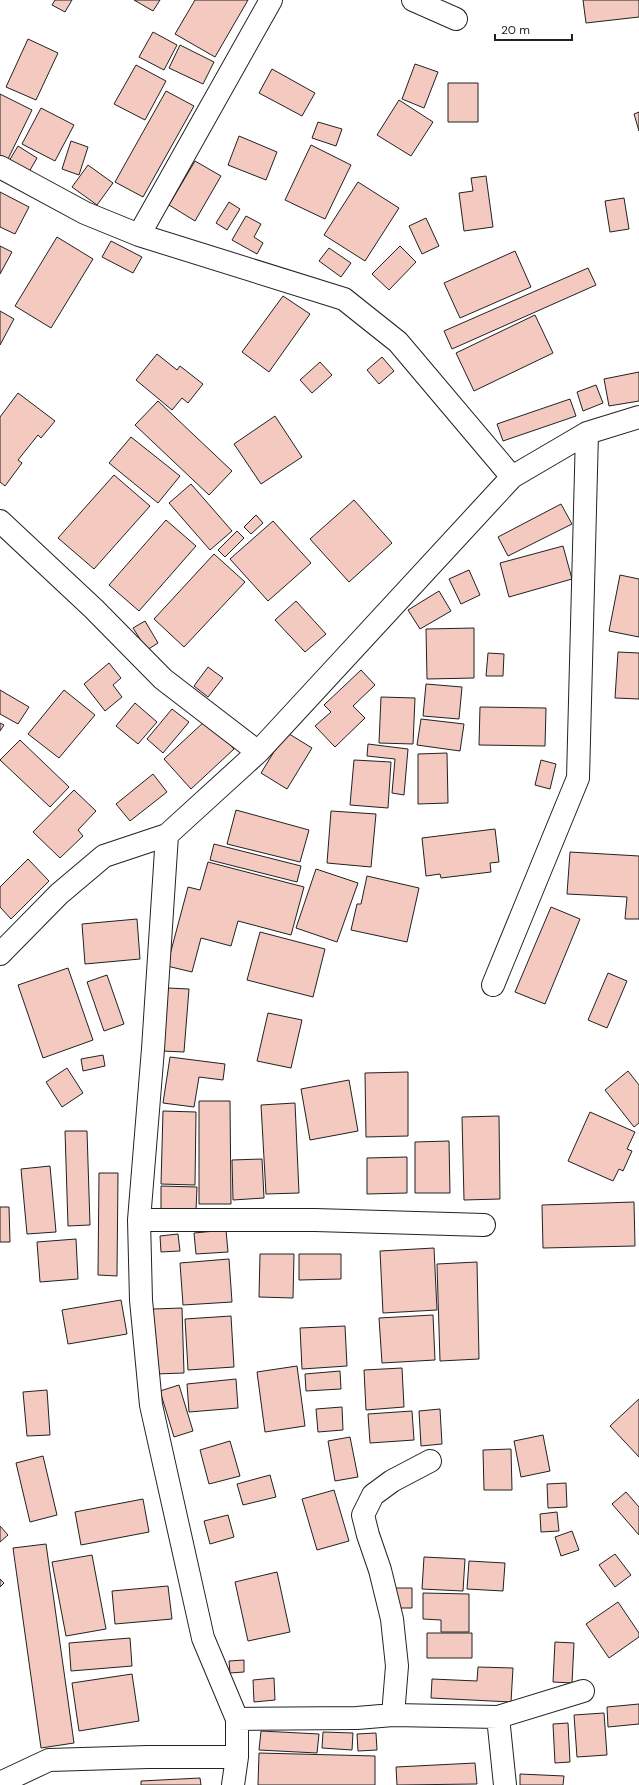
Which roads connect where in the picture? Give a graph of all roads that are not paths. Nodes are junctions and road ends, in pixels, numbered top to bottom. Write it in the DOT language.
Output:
graph roads {
  1 [pos="271,0"];
  2 [pos="413,0"];
  3 [pos="456,19"];
  4 [pos="0,167"];
  5 [pos="139,235"];
  6 [pos="639,417"];
  7 [pos="586,433"];
  8 [pos="512,478"];
  9 [pos="0,522"];
  10 [pos="10,540"];
  11 [pos="258,752"];
  12 [pos="167,835"];
  13 [pos="0,954"];
  14 [pos="493,984"];
  15 [pos="139,1220"];
  16 [pos="484,1225"];
  17 [pos="430,1461"];
  18 [pos="582,1691"];
  19 [pos="393,1715"];
  20 [pos="498,1718"];
  21 [pos="237,1719"];
  22 [pos="237,1757"];
  23 [pos="0,1783"];
  24 [pos="233,1785"];
  25 [pos="504,1785"];
  1 -- 5 [label="street"];
  2 -- 3 [label="street"];
  4 -- 5 [label="street"];
  5 -- 8 [label="street"];
  6 -- 7 [label="street"];
  7 -- 8 [label="street"];
  7 -- 14 [label="street"];
  8 -- 11 [label="street"];
  9 -- 10 [label="street"];
  10 -- 11 [label="street"];
  11 -- 12 [label="street"];
  12 -- 13 [label="street"];
  12 -- 15 [label="street"];
  15 -- 16 [label="street"];
  15 -- 21 [label="street"];
  17 -- 19 [label="street"];
  18 -- 20 [label="street"];
  19 -- 20 [label="street"];
  19 -- 21 [label="street"];
  20 -- 25 [label="street"];
  21 -- 22 [label="street"];
  22 -- 23 [label="street"];
  22 -- 24 [label="street"];
}
